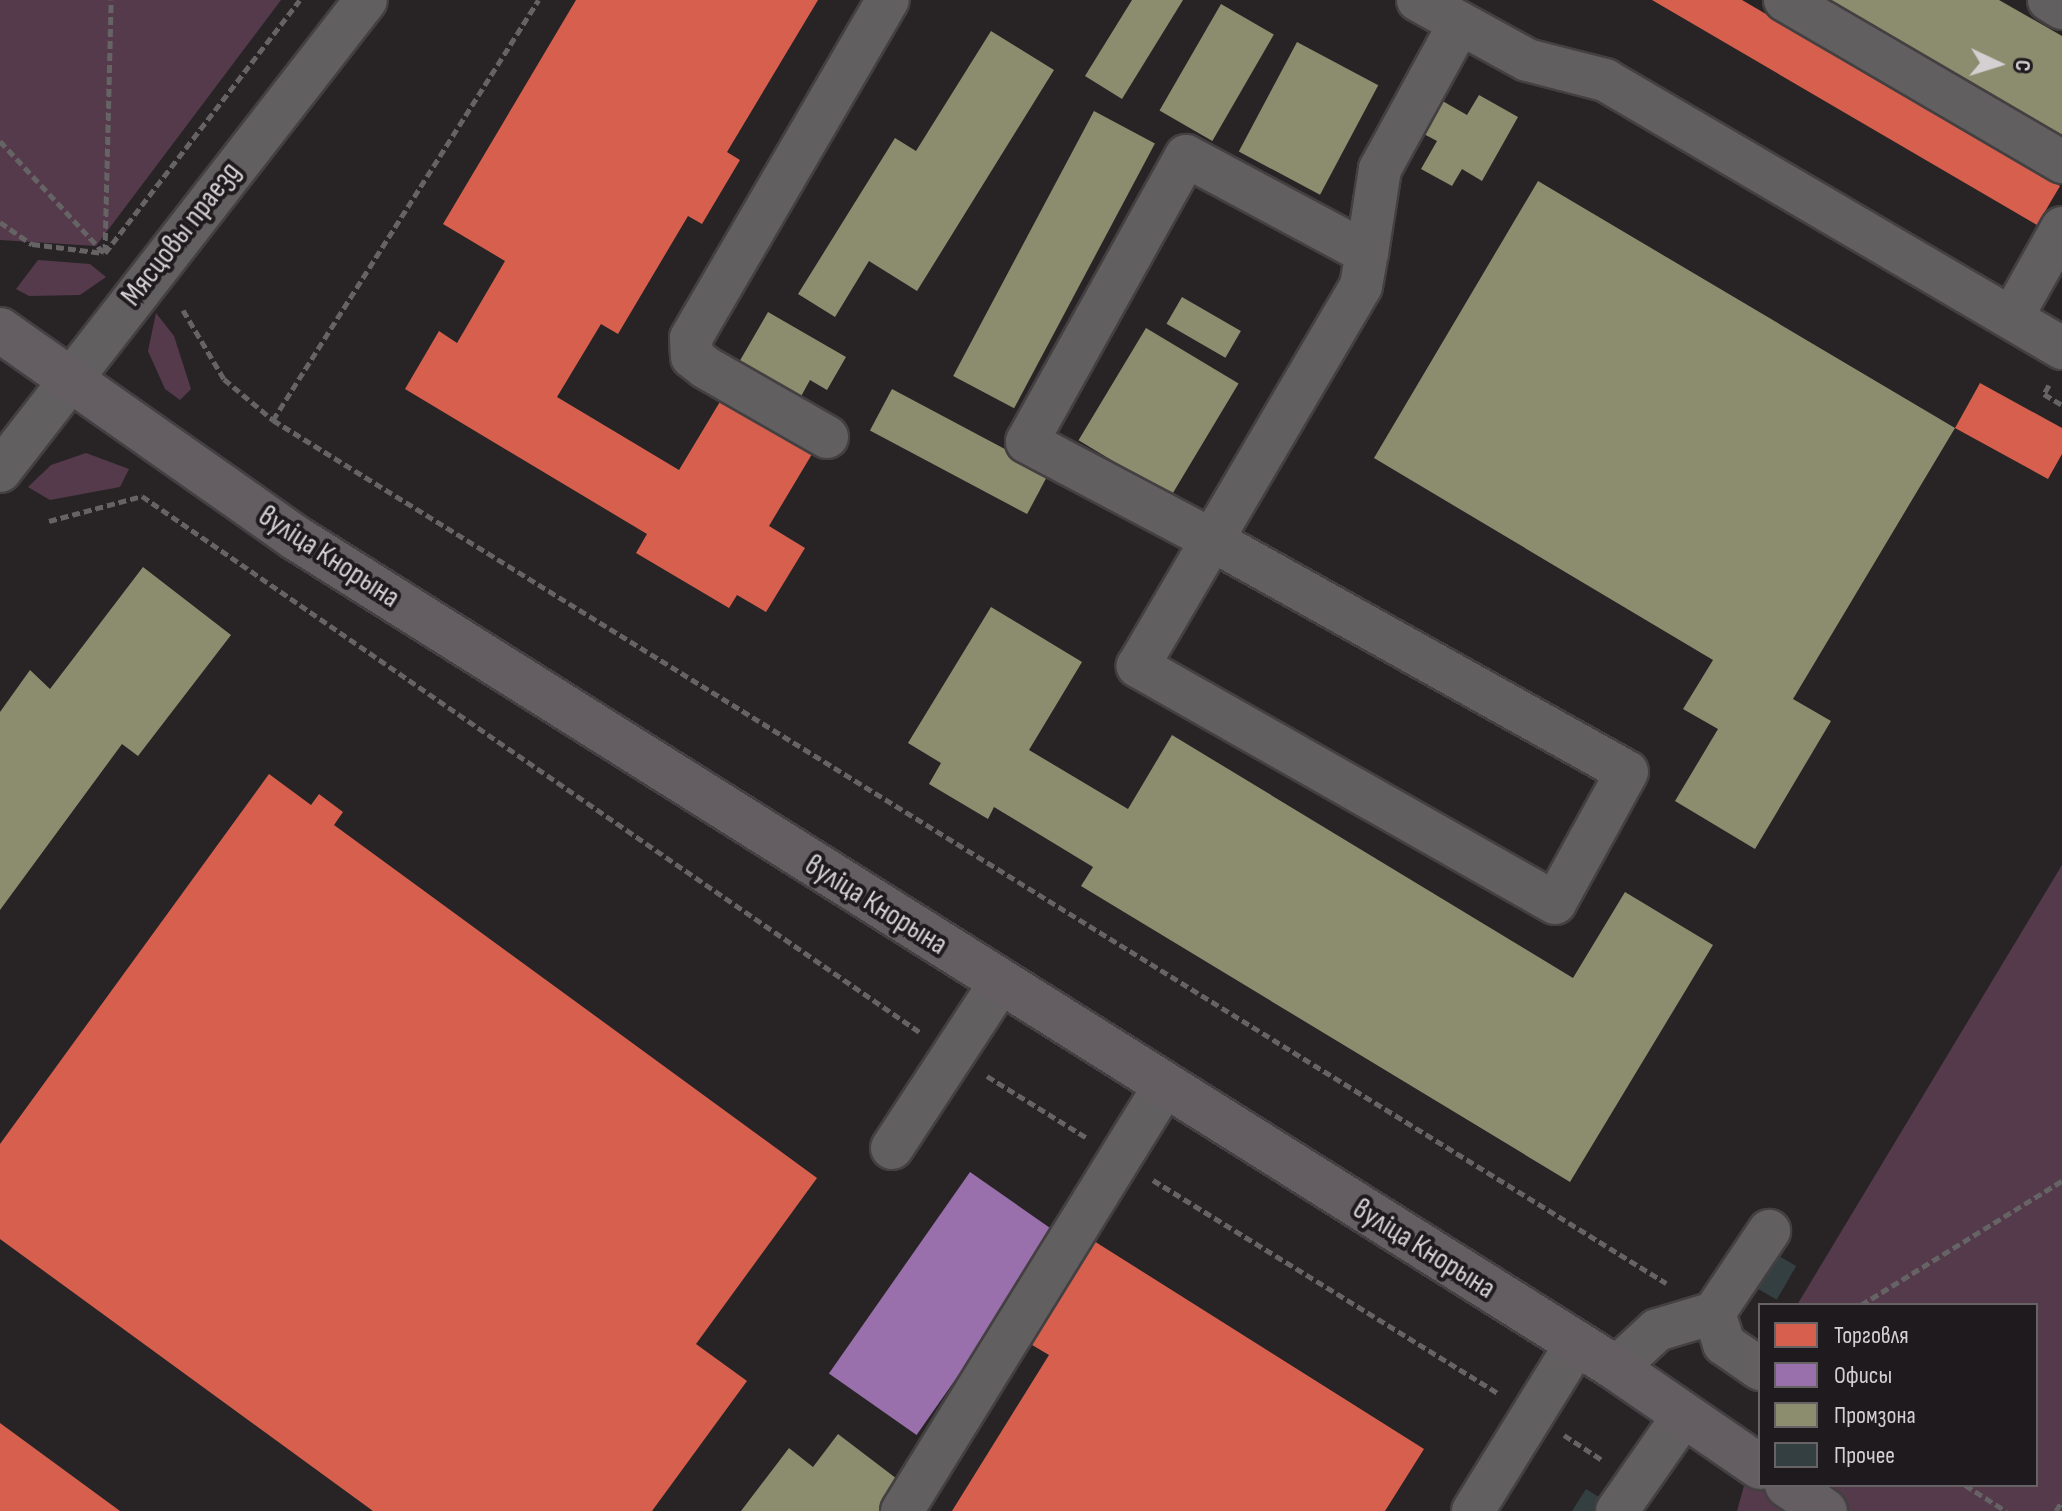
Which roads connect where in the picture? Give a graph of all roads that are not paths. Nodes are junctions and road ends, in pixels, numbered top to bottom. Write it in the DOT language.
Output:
graph roads {
  1 [pos="366,0"];
  2 [pos="888,0"];
  3 [pos="1418,0"];
  4 [pos="1785,0"];
  5 [pos="2049,0"];
  6 [pos="2062,8"];
  7 [pos="1460,23"];
  8 [pos="2062,162"];
  9 [pos="2062,228"];
  10 [pos="1367,253"];
  11 [pos="2012,317"];
  12 [pos="0,330"];
  13 [pos="2062,348"];
  14 [pos="71,379"];
  15 [pos="827,437"];
  16 [pos="0,471"];
  17 [pos="1212,540"];
  18 [pos="1000,983"];
  19 [pos="1164,1087"];
  20 [pos="892,1148"];
  21 [pos="1769,1231"];
  22 [pos="1714,1313"];
  23 [pos="1576,1344"];
  24 [pos="1616,1368"];
  25 [pos="1758,1368"];
  26 [pos="1684,1415"];
  27 [pos="1758,1466"];
  28 [pos="1790,1487"];
  29 [pos="1830,1487"];
  30 [pos="1627,1497"];
  31 [pos="902,1511"];
  32 [pos="1473,1511"];
  33 [pos="1824,1511"];
  1 -- 14 [label="street, Мясцовы праезд"];
  2 -- 15 [label="street"];
  3 -- 7 [label="street"];
  4 -- 8 [label="street"];
  5 -- 6 [label="street"];
  7 -- 10 [label="street"];
  7 -- 11 [label="street"];
  9 -- 11 [label="street"];
  10 -- 17 [label="street"];
  10 -- 17 [label="street"];
  11 -- 13 [label="street"];
  12 -- 14 [label="main road, вуліца Кнорына"];
  14 -- 16 [label="street, Мясцовы праезд"];
  14 -- 18 [label="main road, вуліца Кнорына"];
  17 -- 17 [label="street"];
  18 -- 19 [label="main road, вуліца Кнорына"];
  18 -- 20 [label="street"];
  19 -- 23 [label="main road, вуліца Кнорына"];
  19 -- 31 [label="street"];
  21 -- 22 [label="street"];
  22 -- 24 [label="street"];
  22 -- 25 [label="street"];
  23 -- 24 [label="main road, вуліца Кнорына"];
  23 -- 32 [label="street"];
  24 -- 26 [label="main road, вуліца Кнорына"];
  26 -- 27 [label="main road, вуліца Кнорына"];
  26 -- 30 [label="street"];
  28 -- 33 [label="main road"];
  29 -- 33 [label="street"];
}
